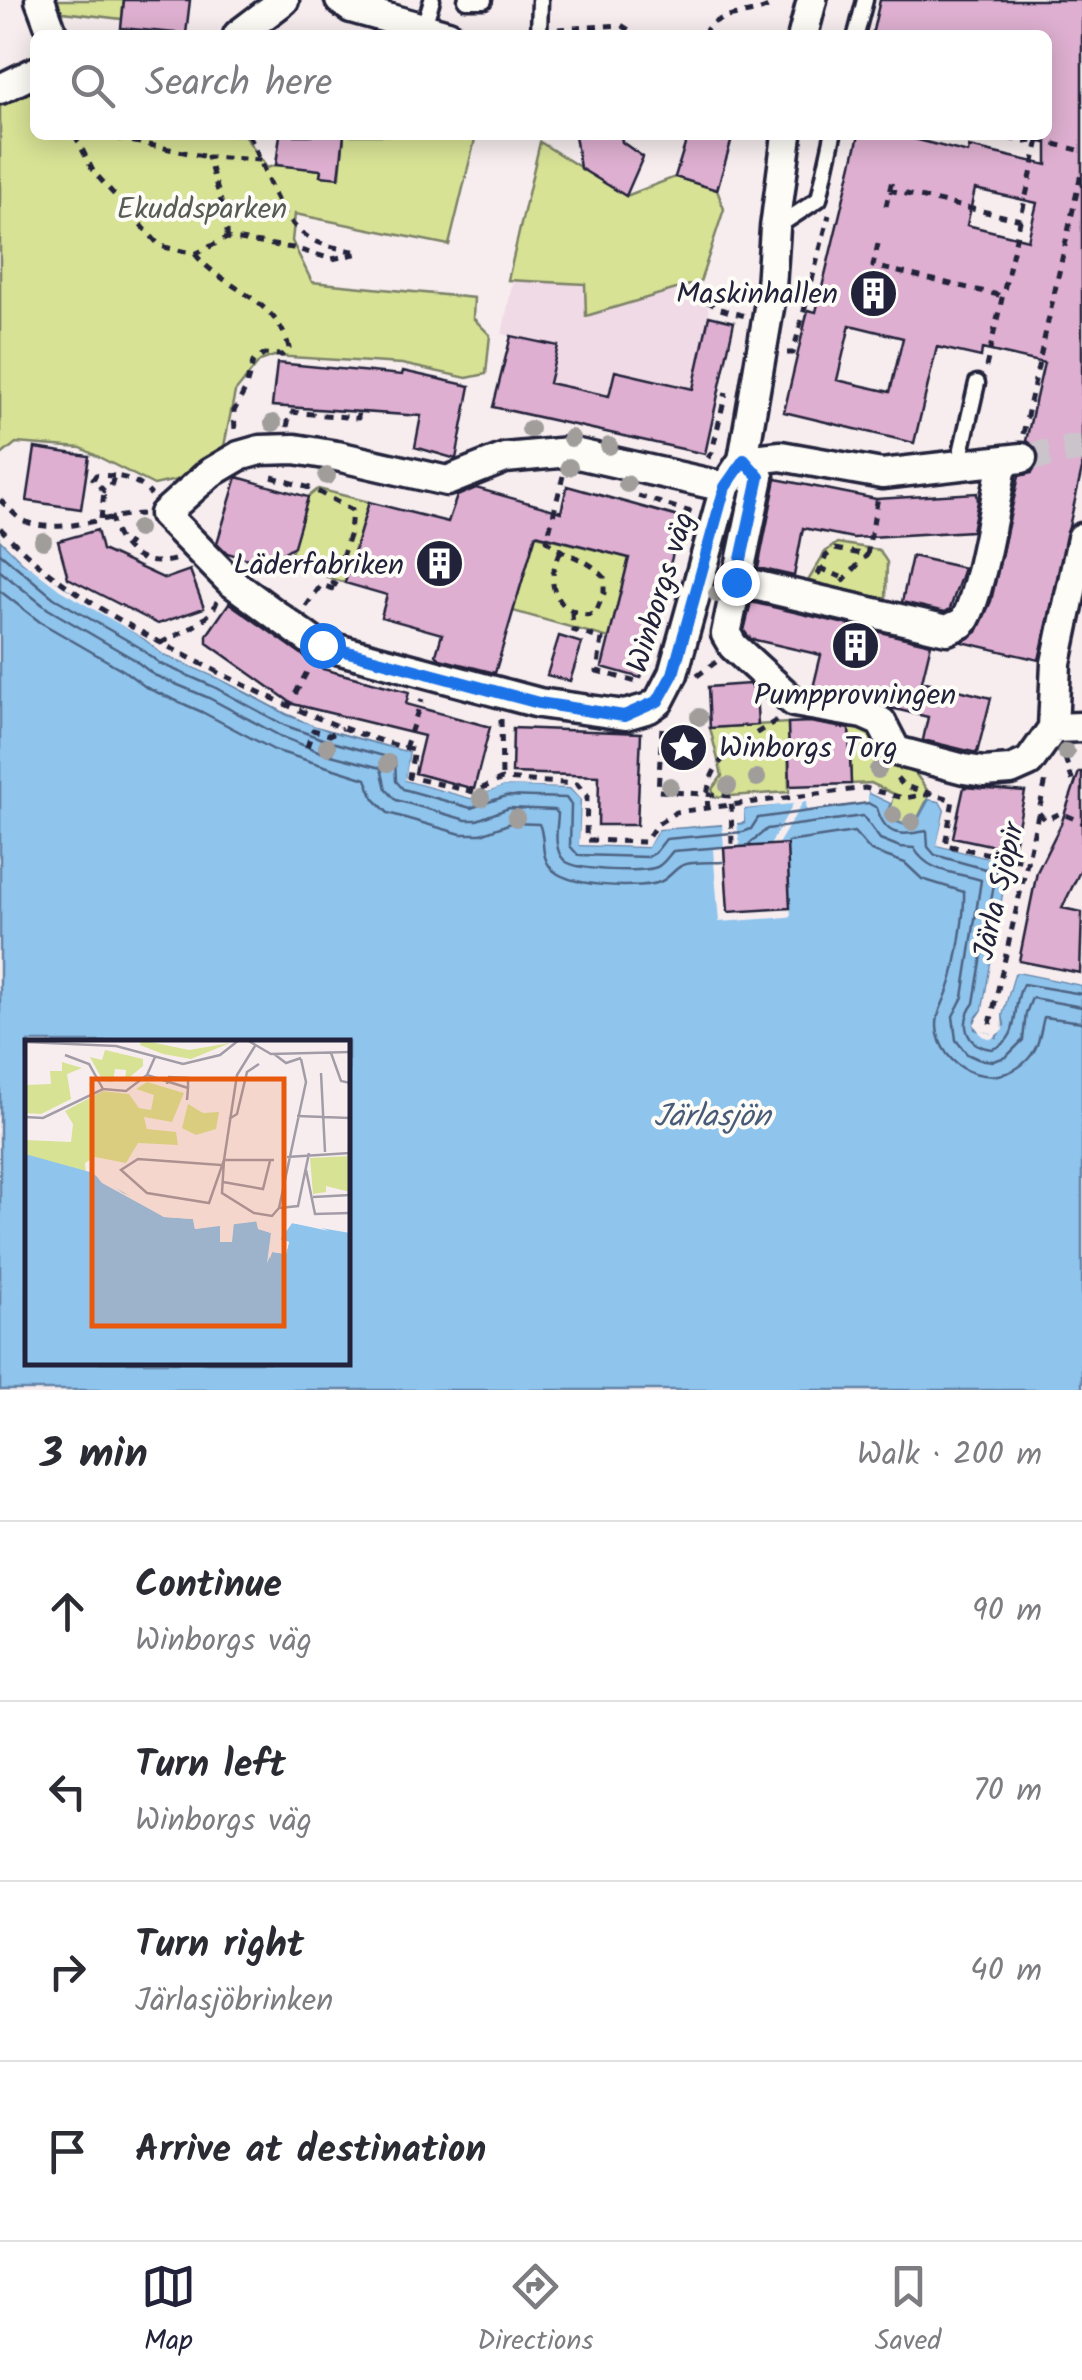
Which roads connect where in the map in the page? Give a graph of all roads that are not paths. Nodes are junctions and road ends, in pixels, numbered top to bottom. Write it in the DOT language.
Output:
graph roads {
  1 [pos="40,0"];
  2 [pos="284,0"];
  3 [pos="340,0"];
  4 [pos="432,0"];
  5 [pos="466,0"];
  6 [pos="484,0"];
  7 [pos="540,0"];
  8 [pos="812,0"];
  9 [pos="864,0"];
  10 [pos="52,30"];
  11 [pos="245,30"];
  12 [pos="429,30"];
  13 [pos="436,30"];
  14 [pos="539,30"];
  15 [pos="804,30"];
  16 [pos="857,30"];
  17 [pos="30,74"];
  18 [pos="0,89"];
  19 [pos="786,140"];
  20 [pos="832,140"];
  21 [pos="774,228"];
  22 [pos="977,383"];
  23 [pos="744,460"];
  24 [pos="958,466"];
  25 [pos="725,487"];
  26 [pos="1082,538"];
  27 [pos="736,582"];
  28 [pos="1082,727"];
  29 [pos="1052,728"];
  1 -- 10 [label="street"];
  2 -- 11 [label="street"];
  3 -- 12 [label="street"];
  4 -- 13 [label="lane"];
  5 -- 6 [label="lane"];
  7 -- 14 [label="lane"];
  8 -- 15 [label="street"];
  9 -- 16 [label="lane"];
  17 -- 18 [label="street"];
  19 -- 21 [label="street, Winborgs väg"];
  20 -- 21 [label="lane"];
  21 -- 23 [label="street, Winborgs väg"];
  22 -- 24 [label="lane"];
  23 -- 24 [label="street"];
  23 -- 25 [label="street, Winborgs väg"];
  23 -- 27 [label="street"];
  24 -- 27 [label="street"];
  25 -- 25 [label="street, Winborgs väg"];
  26 -- 29 [label="street"];
  27 -- 29 [label="street"];
  28 -- 29 [label="street"];
}
